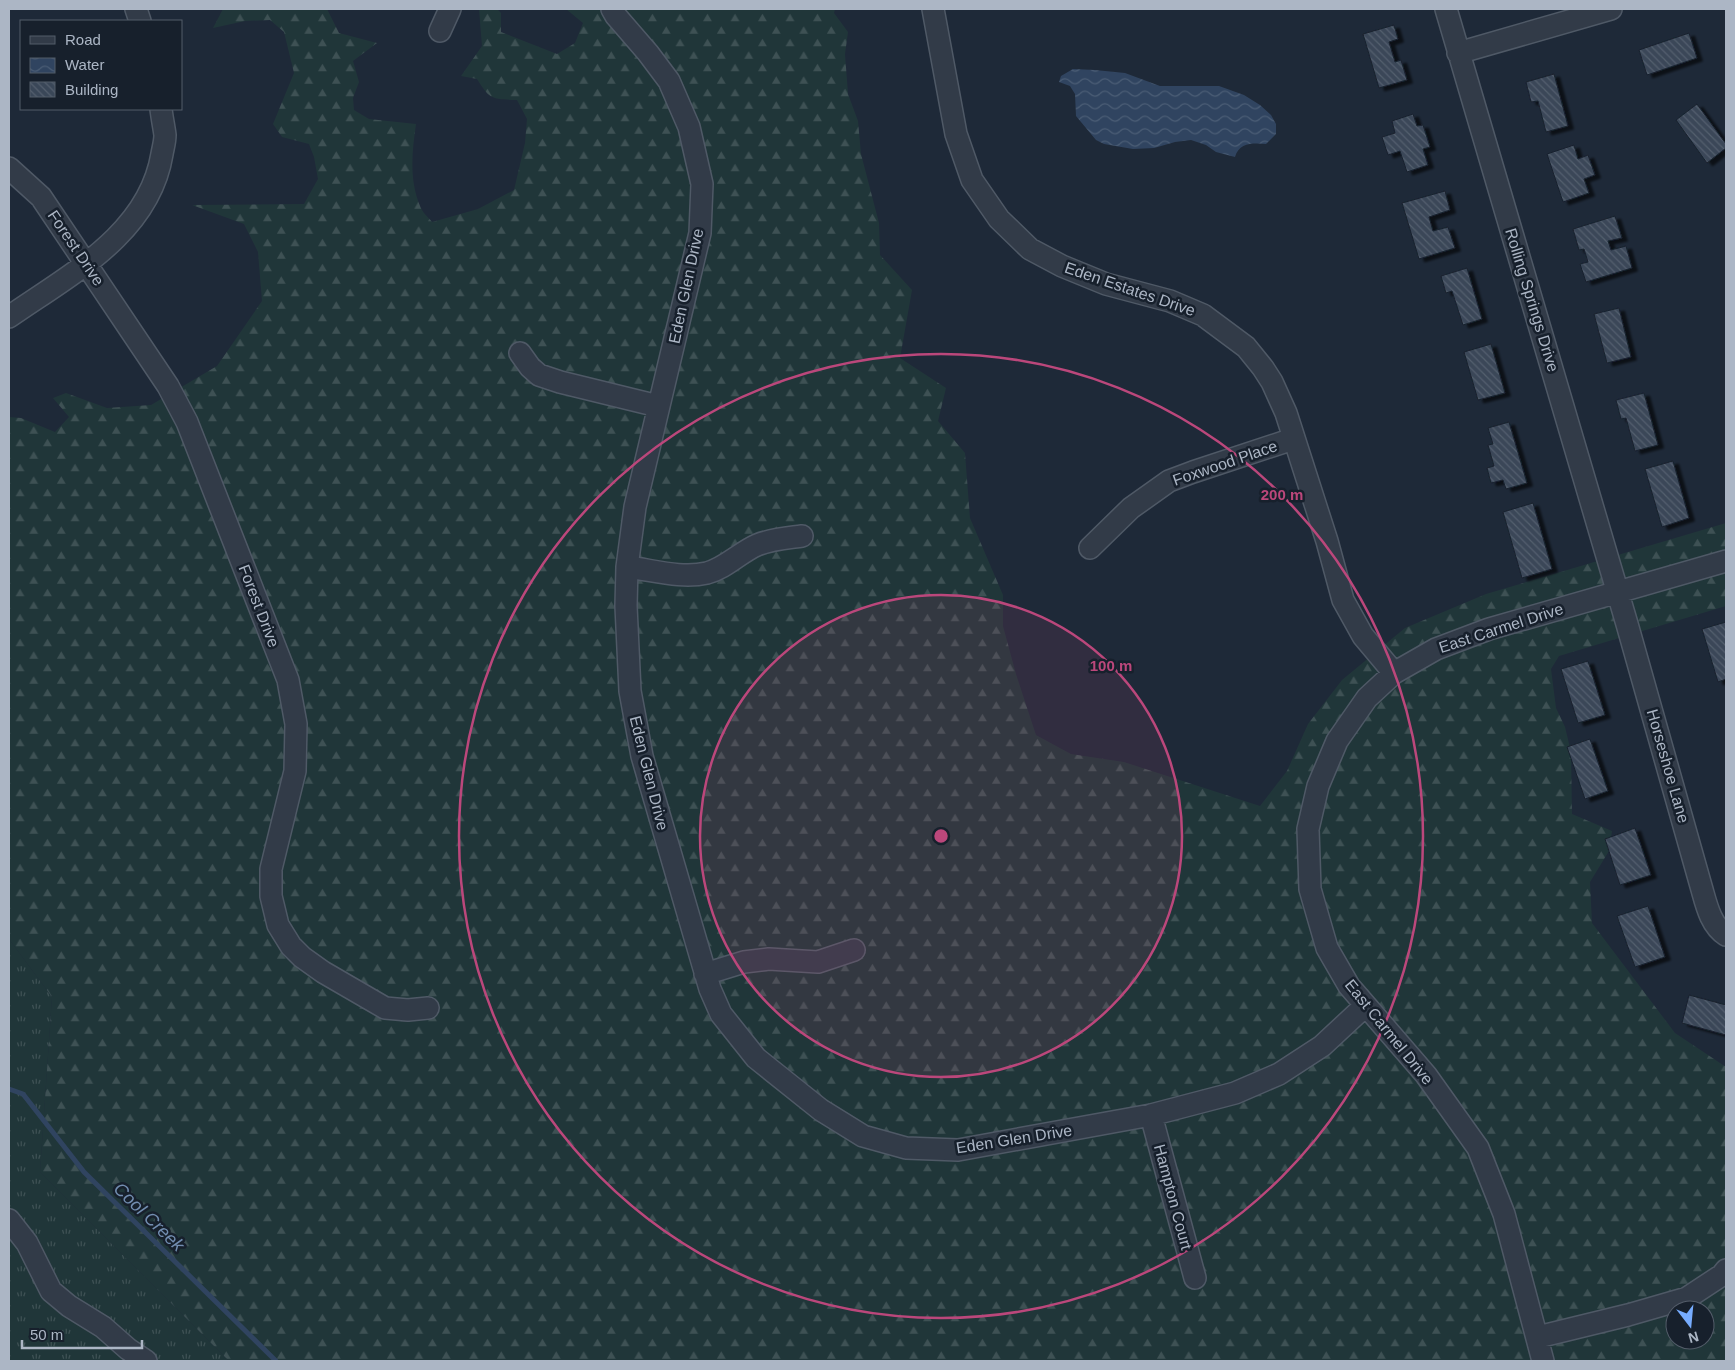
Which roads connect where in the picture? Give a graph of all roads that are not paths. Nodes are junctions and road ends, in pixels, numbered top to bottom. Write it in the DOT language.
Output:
graph roads {
  1 [pos="450,9"];
  2 [pos="612,9"];
  3 [pos="933,9"];
  4 [pos="1446,9"];
  5 [pos="1611,9"];
  6 [pos="440,31"];
  7 [pos="1458,53"];
  8 [pos="161,110"];
  9 [pos="9,168"];
  10 [pos="87,264"];
  11 [pos="9,317"];
  12 [pos="520,353"];
  13 [pos="658,406"];
  14 [pos="1293,439"];
  15 [pos="802,536"];
  16 [pos="1090,548"];
  17 [pos="1726,561"];
  18 [pos="627,567"];
  19 [pos="1617,592"];
  20 [pos="1394,673"];
  21 [pos="1726,935"];
  22 [pos="854,950"];
  23 [pos="705,974"];
  24 [pos="1365,1006"];
  25 [pos="428,1008"];
  26 [pos="1151,1115"];
  27 [pos="9,1220"];
  28 [pos="1726,1270"];
  29 [pos="1195,1278"];
  30 [pos="1538,1337"];
  31 [pos="146,1361"];
  32 [pos="1543,1361"];
  1 -- 6 [label="street"];
  2 -- 13 [label="street, Eden Glen Drive"];
  3 -- 14 [label="street, Eden Estates Drive"];
  4 -- 7 [label="street, Rolling Springs Drive"];
  5 -- 7 [label="street"];
  7 -- 19 [label="street, Rolling Springs Drive"];
  8 -- 10 [label="street"];
  9 -- 10 [label="street, Forest Drive"];
  10 -- 11 [label="street"];
  10 -- 25 [label="street, Forest Drive"];
  12 -- 13 [label="street"];
  13 -- 18 [label="street, Eden Glen Drive"];
  14 -- 16 [label="street, Foxwood Place"];
  14 -- 20 [label="street, Eden Estates Drive"];
  15 -- 18 [label="street"];
  17 -- 19 [label="street, East Carmel Drive"];
  18 -- 23 [label="street, Eden Glen Drive"];
  19 -- 20 [label="street, East Carmel Drive"];
  19 -- 21 [label="street, Horseshoe Lane"];
  20 -- 24 [label="street, East Carmel Drive"];
  22 -- 23 [label="street"];
  23 -- 26 [label="street, Eden Glen Drive"];
  24 -- 26 [label="street, Eden Glen Drive"];
  24 -- 30 [label="street, East Carmel Drive"];
  26 -- 29 [label="street, Hampton Court"];
  27 -- 31 [label="street"];
  28 -- 30 [label="street"];
  30 -- 32 [label="street, East Carmel Drive"];
}
